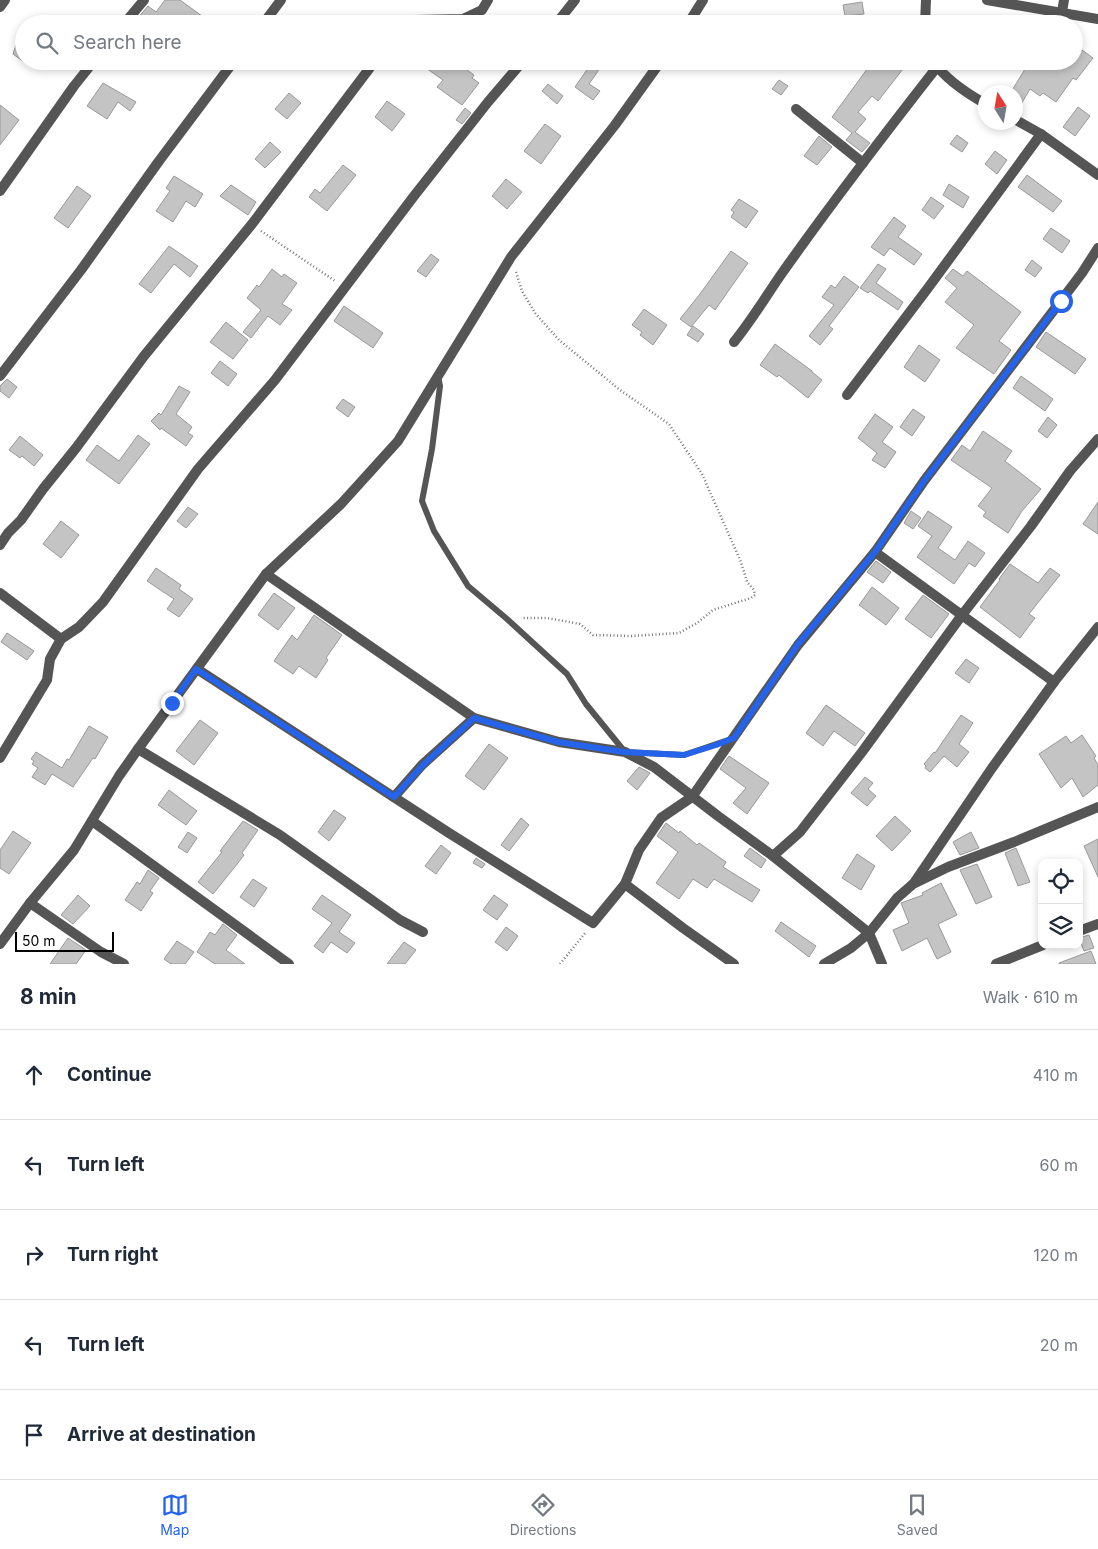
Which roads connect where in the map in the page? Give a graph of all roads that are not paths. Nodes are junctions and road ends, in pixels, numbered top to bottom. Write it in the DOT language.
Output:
graph roads {
  1 [pos="5,0"];
  2 [pos="144,0"];
  3 [pos="281,0"];
  4 [pos="488,0"];
  5 [pos="575,0"];
  6 [pos="703,0"];
  7 [pos="926,0"];
  8 [pos="987,0"];
  9 [pos="1064,0"];
  10 [pos="0,7"];
  11 [pos="1062,12"];
  12 [pos="132,15"];
  13 [pos="270,15"];
  14 [pos="471,15"];
  15 [pos="563,15"];
  16 [pos="694,15"];
  17 [pos="925,15"];
  18 [pos="1077,15"];
  19 [pos="1083,16"];
  20 [pos="1098,19"];
  21 [pos="87,70"];
  22 [pos="227,70"];
  23 [pos="368,70"];
  24 [pos="515,70"];
  25 [pos="655,70"];
  26 [pos="931,70"];
  27 [pos="941,70"];
  28 [pos="978,100"];
  29 [pos="796,109"];
  30 [pos="1023,124"];
  31 [pos="1041,134"];
  32 [pos="862,163"];
  33 [pos="1098,175"];
  34 [pos="0,191"];
  35 [pos="1098,248"];
  36 [pos="734,342"];
  37 [pos="438,375"];
  38 [pos="0,376"];
  39 [pos="847,395"];
  40 [pos="1098,438"];
  41 [pos="0,545"];
  42 [pos="875,552"];
  43 [pos="266,574"];
  44 [pos="0,593"];
  45 [pos="962,615"];
  46 [pos="1098,628"];
  47 [pos="61,639"];
  48 [pos="196,669"];
  49 [pos="1054,682"];
  50 [pos="474,718"];
  51 [pos="734,738"];
  52 [pos="138,748"];
  53 [pos="624,752"];
  54 [pos="0,758"];
  55 [pos="394,797"];
  56 [pos="692,797"];
  57 [pos="1098,807"];
  58 [pos="92,821"];
  59 [pos="773,856"];
  60 [pos="625,884"];
  61 [pos="913,884"];
  62 [pos="30,903"];
  63 [pos="1098,924"];
  64 [pos="1083,930"];
  65 [pos="423,932"];
  66 [pos="869,933"];
  67 [pos="0,944"];
  68 [pos="1038,947"];
  69 [pos="124,964"];
  70 [pos="289,964"];
  71 [pos="734,964"];
  72 [pos="824,964"];
  73 [pos="882,964"];
  74 [pos="996,964"];
  1 -- 10 [label="street"];
  2 -- 12 [label="street"];
  3 -- 13 [label="street"];
  4 -- 14 [label="street"];
  5 -- 15 [label="street"];
  6 -- 16 [label="street"];
  7 -- 17 [label="street"];
  8 -- 11 [label="street"];
  9 -- 11 [label="street"];
  11 -- 18 [label="street"];
  19 -- 20 [label="street"];
  21 -- 34 [label="street"];
  22 -- 38 [label="street"];
  23 -- 41 [label="street"];
  24 -- 47 [label="street"];
  25 -- 37 [label="street"];
  26 -- 32 [label="street"];
  27 -- 28 [label="street"];
  29 -- 32 [label="street"];
  30 -- 31 [label="street"];
  31 -- 33 [label="street"];
  31 -- 39 [label="street"];
  32 -- 36 [label="street"];
  35 -- 42 [label="street"];
  37 -- 43 [label="street"];
  37 -- 53 [label="lane"];
  40 -- 45 [label="street"];
  42 -- 45 [label="street"];
  42 -- 51 [label="street"];
  43 -- 48 [label="street"];
  43 -- 50 [label="street"];
  44 -- 47 [label="street"];
  45 -- 49 [label="street"];
  45 -- 59 [label="street"];
  46 -- 49 [label="street"];
  47 -- 54 [label="street"];
  48 -- 52 [label="street"];
  48 -- 55 [label="street"];
  49 -- 61 [label="street"];
  50 -- 53 [label="street"];
  50 -- 55 [label="street"];
  51 -- 53 [label="lane"];
  51 -- 56 [label="street"];
  52 -- 58 [label="street"];
  52 -- 65 [label="street"];
  53 -- 56 [label="street"];
  55 -- 60 [label="street"];
  56 -- 59 [label="street"];
  56 -- 60 [label="street"];
  57 -- 61 [label="street"];
  58 -- 62 [label="street"];
  58 -- 70 [label="street"];
  59 -- 66 [label="street"];
  60 -- 71 [label="street"];
  61 -- 66 [label="street"];
  62 -- 67 [label="street"];
  62 -- 69 [label="street"];
  63 -- 64 [label="street"];
  66 -- 72 [label="street"];
  66 -- 73 [label="street"];
  68 -- 74 [label="street"];
}
